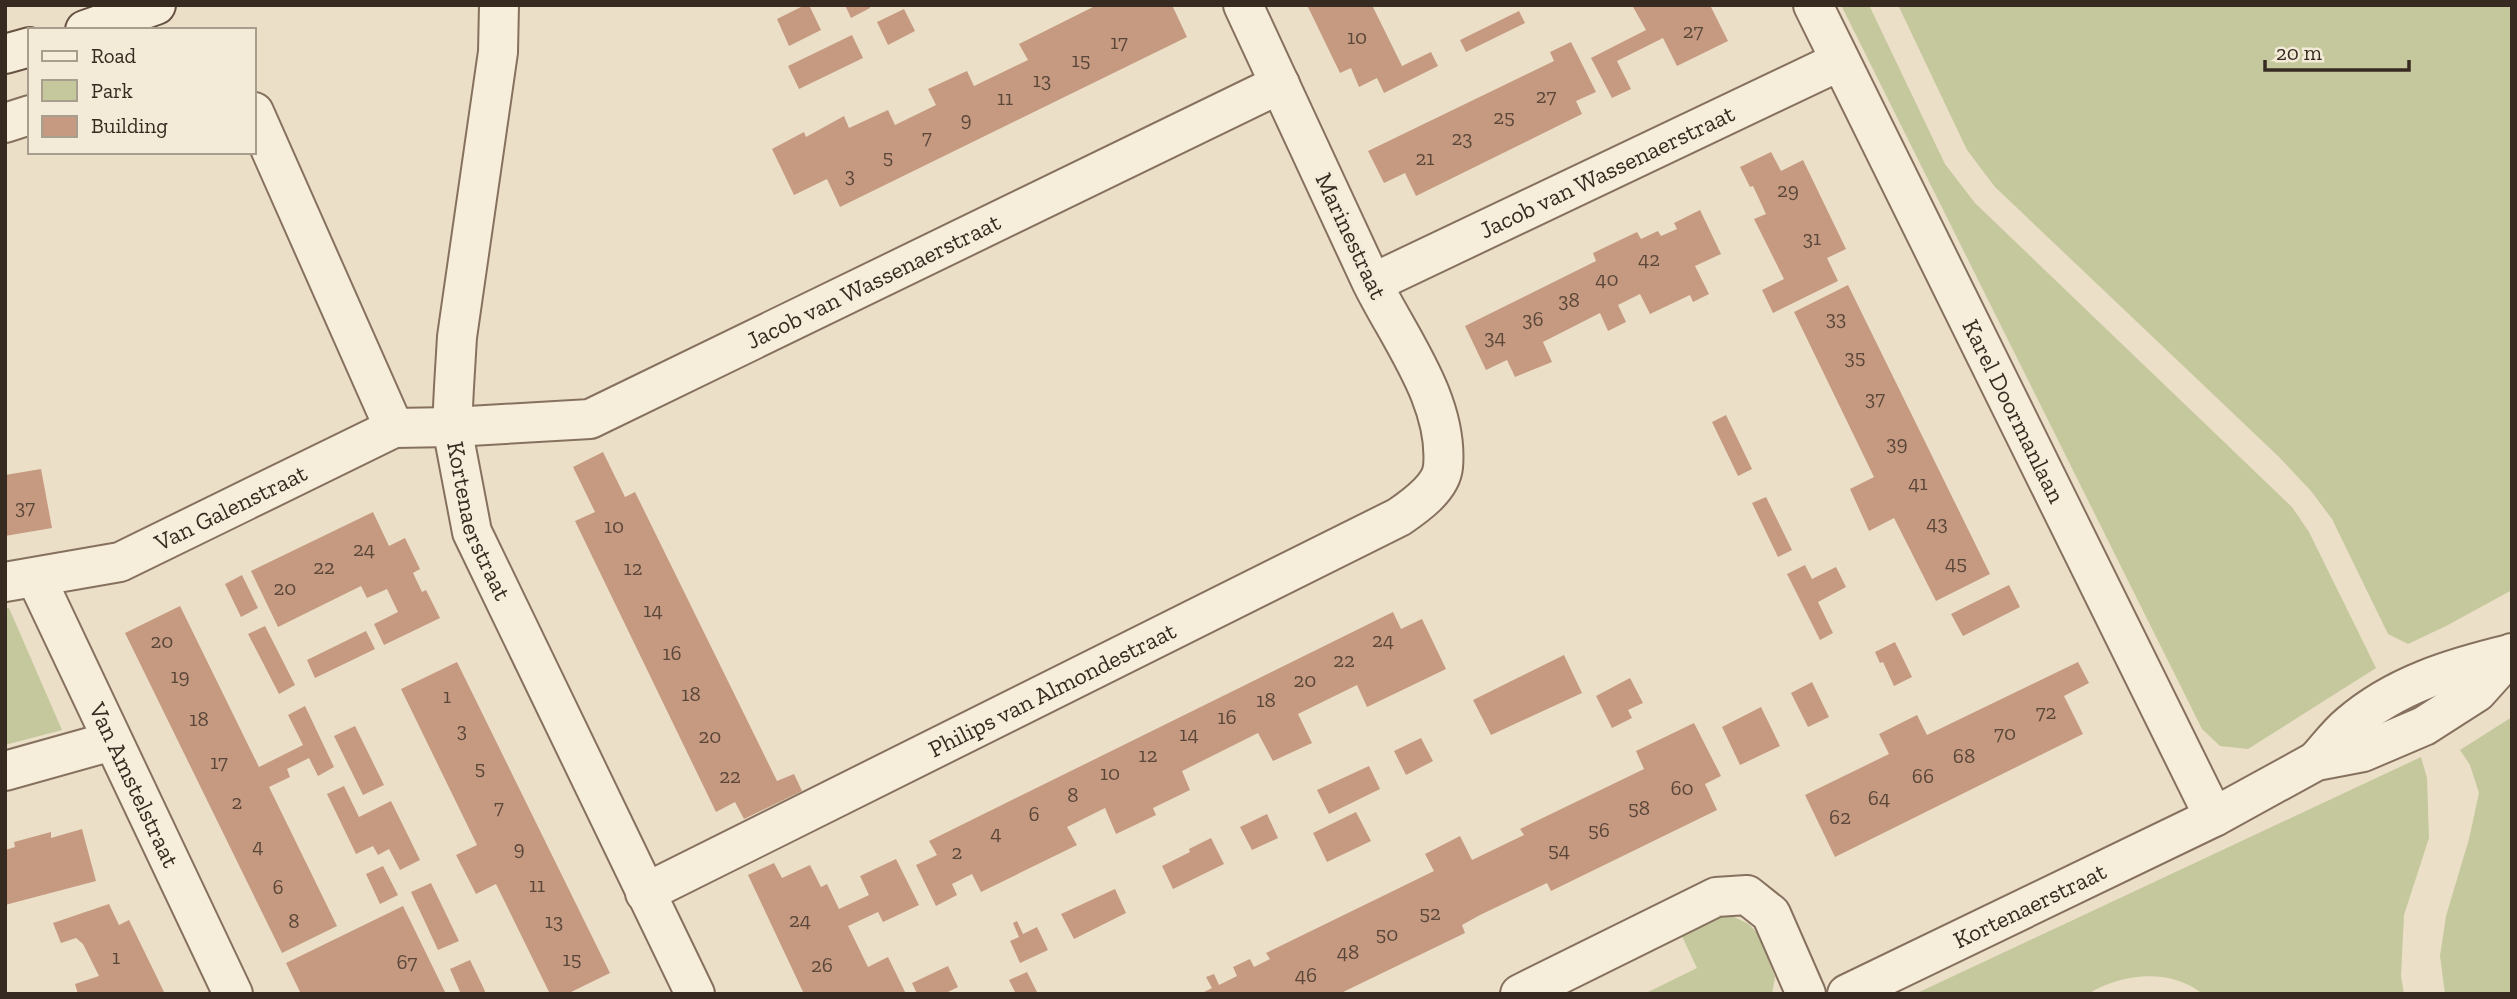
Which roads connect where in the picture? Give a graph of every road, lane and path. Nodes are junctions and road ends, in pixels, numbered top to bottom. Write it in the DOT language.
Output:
graph roads {
  1 [pos="156,5"];
  2 [pos="499,5"];
  3 [pos="1243,5"];
  4 [pos="1814,5"];
  5 [pos="91,28"];
  6 [pos="28,48"];
  7 [pos="5,54"];
  8 [pos="1840,61"];
  9 [pos="1280,84"];
  10 [pos="28,116"];
  11 [pos="256,117"];
  12 [pos="5,123"];
  13 [pos="1373,283"];
  14 [pos="394,428"];
  15 [pos="452,428"];
  16 [pos="1443,470"];
  17 [pos="21,580"];
  18 [pos="2511,654"];
  19 [pos="112,741"];
  20 [pos="5,771"];
  21 [pos="2214,817"];
  22 [pos="645,893"];
  23 [pos="233,994"];
  24 [pos="695,994"];
  25 [pos="1520,994"];
  26 [pos="1806,994"];
  27 [pos="1847,994"];
  1 -- 5 [label="street"];
  2 -- 15 [label="street, Kortenaerstraat"];
  3 -- 9 [label="street, Marinestraat"];
  4 -- 8 [label="street, Karel Doormanlaan"];
  6 -- 7 [label="street"];
  8 -- 13 [label="street, Jacob van Wassenaerstraat"];
  8 -- 21 [label="street, Karel Doormanlaan"];
  9 -- 13 [label="street, Marinestraat"];
  9 -- 15 [label="street, Jacob van Wassenaerstraat"];
  10 -- 12 [label="street"];
  11 -- 14 [label="street"];
  13 -- 16 [label="street, Marinestraat"];
  14 -- 15 [label="street, Van Galenstraat"];
  14 -- 17 [label="street, Van Galenstraat"];
  15 -- 22 [label="street, Kortenaerstraat"];
  16 -- 22 [label="street, Philips van Almondestraat"];
  17 -- 19 [label="street, Van Amstelstraat"];
  18 -- 21 [label="street, Kortenaerstraat"];
  19 -- 20 [label="street"];
  19 -- 23 [label="street, Van Amstelstraat"];
  21 -- 27 [label="street, Kortenaerstraat"];
  22 -- 24 [label="street, Kortenaerstraat"];
  25 -- 26 [label="street"];
}
